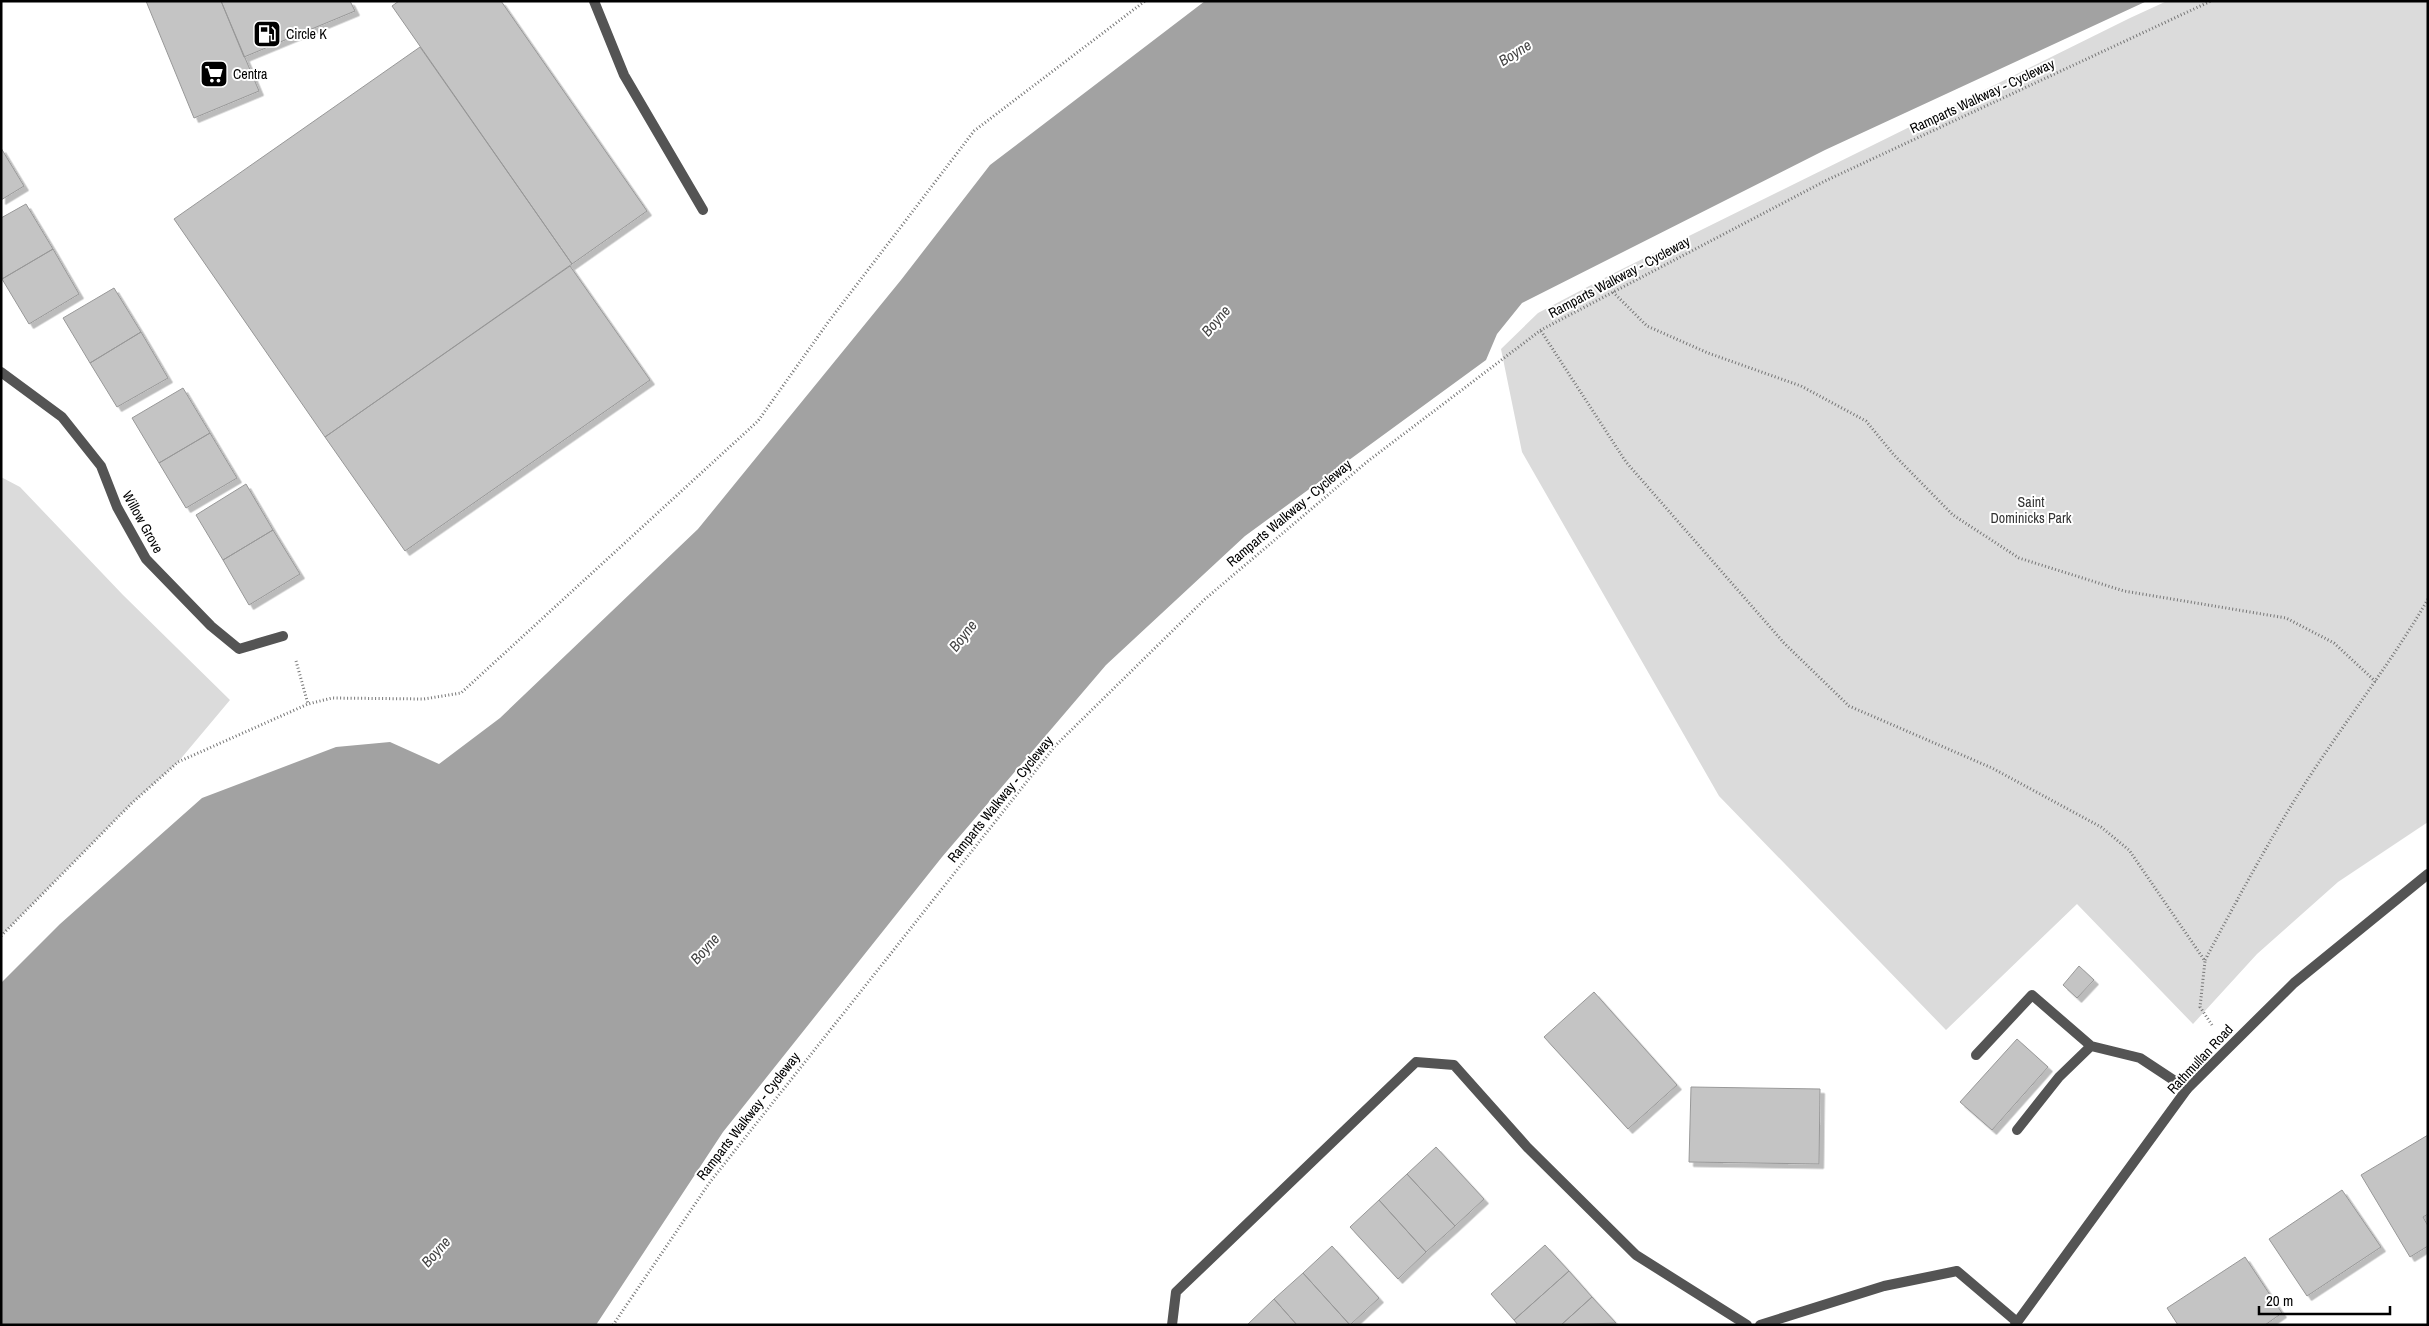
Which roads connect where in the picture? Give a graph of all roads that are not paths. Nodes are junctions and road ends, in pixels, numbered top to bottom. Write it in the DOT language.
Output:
graph roads {
  1 [pos="594,1"];
  2 [pos="703,210"];
  3 [pos="1,372"];
  4 [pos="283,636"];
  5 [pos="2428,874"];
  6 [pos="2091,1046"];
  7 [pos="1976,1055"];
  8 [pos="2187,1089"];
  9 [pos="2017,1130"];
  10 [pos="2016,1323"];
  11 [pos="1172,1325"];
  12 [pos="1747,1325"];
  13 [pos="1760,1325"];
  1 -- 2 [label="street"];
  3 -- 4 [label="street, Willow Grove"];
  5 -- 8 [label="street, Rathmullan Road"];
  6 -- 7 [label="street"];
  6 -- 8 [label="street"];
  6 -- 9 [label="street"];
  8 -- 10 [label="street, Rathmullan Road"];
  10 -- 13 [label="street"];
  11 -- 12 [label="street"];
}
